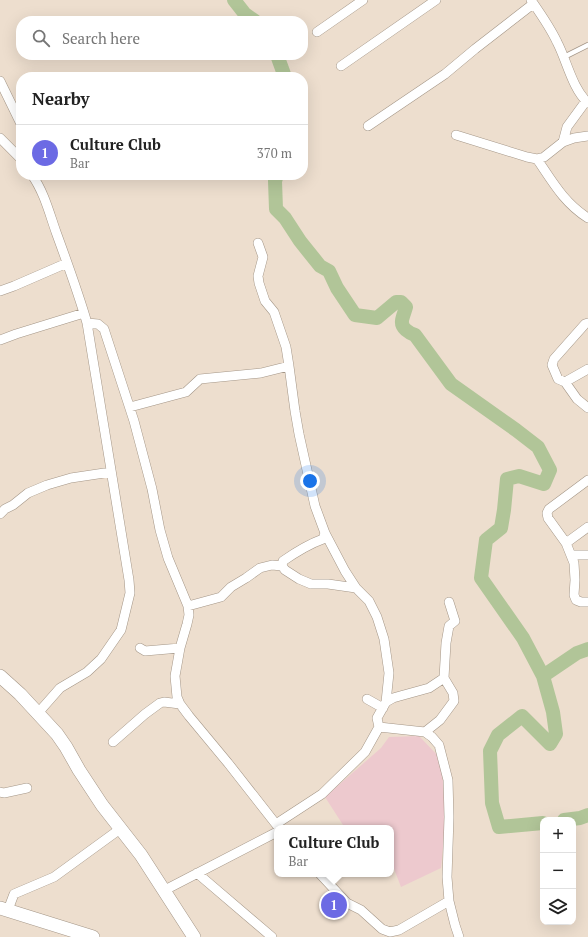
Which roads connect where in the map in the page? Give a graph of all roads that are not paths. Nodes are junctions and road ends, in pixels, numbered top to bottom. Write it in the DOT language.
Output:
graph roads {
  1 [pos="363,0"];
  2 [pos="436,0"];
  3 [pos="532,2"];
  4 [pos="317,32"];
  5 [pos="588,45"];
  6 [pos="564,56"];
  7 [pos="341,66"];
  8 [pos="0,81"];
  9 [pos="587,102"];
  10 [pos="16,114"];
  11 [pos="368,126"];
  12 [pos="456,135"];
  13 [pos="588,136"];
  14 [pos="0,138"];
  15 [pos="563,142"];
  16 [pos="16,154"];
  17 [pos="537,159"];
  18 [pos="36,180"];
  19 [pos="588,218"];
  20 [pos="258,243"];
  21 [pos="67,263"];
  22 [pos="0,291"];
  23 [pos="84,313"];
  24 [pos="87,323"];
  25 [pos="588,323"];
  26 [pos="0,340"];
  27 [pos="289,366"];
  28 [pos="588,369"];
  29 [pos="565,382"];
  30 [pos="130,406"];
  31 [pos="588,407"];
  32 [pos="111,472"];
  33 [pos="588,480"];
  34 [pos="0,514"];
  35 [pos="588,527"];
  36 [pos="325,533"];
  37 [pos="566,543"];
  38 [pos="572,555"];
  39 [pos="588,555"];
  40 [pos="282,566"];
  41 [pos="356,588"];
  42 [pos="449,602"];
  43 [pos="588,602"];
  44 [pos="188,606"];
  45 [pos="140,648"];
  46 [pos="180,648"];
  47 [pos="0,676"];
  48 [pos="444,678"];
  49 [pos="367,699"];
  50 [pos="180,704"];
  51 [pos="384,705"];
  52 [pos="38,713"];
  53 [pos="379,728"];
  54 [pos="425,732"];
  55 [pos="113,742"];
  56 [pos="27,788"];
  57 [pos="0,792"];
  58 [pos="275,825"];
  59 [pos="281,825"];
  60 [pos="120,829"];
  61 [pos="274,830"];
  62 [pos="196,873"];
  63 [pos="323,877"];
  64 [pos="163,891"];
  65 [pos="449,900"];
  66 [pos="4,909"];
  67 [pos="92,937"];
  68 [pos="194,937"];
  69 [pos="272,937"];
  70 [pos="459,937"];
  1 -- 4 [label="street"];
  2 -- 7 [label="street"];
  3 -- 6 [label="street"];
  3 -- 11 [label="street"];
  5 -- 6 [label="lane"];
  6 -- 9 [label="street"];
  8 -- 10 [label="street"];
  9 -- 15 [label="street"];
  12 -- 17 [label="street"];
  13 -- 15 [label="street"];
  14 -- 16 [label="street"];
  15 -- 17 [label="street"];
  17 -- 19 [label="street"];
  18 -- 21 [label="street"];
  20 -- 27 [label="street"];
  21 -- 22 [label="street"];
  21 -- 23 [label="street"];
  23 -- 24 [label="street"];
  23 -- 26 [label="street"];
  24 -- 30 [label="street"];
  24 -- 32 [label="street"];
  25 -- 29 [label="street"];
  27 -- 30 [label="street"];
  27 -- 36 [label="street"];
  28 -- 29 [label="street"];
  29 -- 31 [label="street"];
  30 -- 44 [label="street"];
  32 -- 34 [label="street"];
  32 -- 52 [label="street"];
  33 -- 37 [label="street"];
  35 -- 37 [label="street"];
  36 -- 40 [label="street"];
  36 -- 41 [label="street"];
  37 -- 38 [label="street"];
  38 -- 39 [label="street"];
  38 -- 43 [label="street"];
  40 -- 41 [label="street"];
  40 -- 44 [label="street"];
  41 -- 51 [label="street"];
  42 -- 48 [label="street"];
  44 -- 46 [label="street"];
  45 -- 46 [label="street"];
  46 -- 50 [label="street"];
  47 -- 52 [label="street"];
  48 -- 51 [label="street"];
  48 -- 54 [label="street"];
  49 -- 51 [label="street"];
  50 -- 55 [label="street"];
  50 -- 58 [label="street"];
  51 -- 53 [label="street"];
  52 -- 60 [label="street"];
  53 -- 54 [label="street"];
  53 -- 59 [label="street"];
  54 -- 65 [label="street"];
  56 -- 57 [label="street"];
  60 -- 64 [label="street"];
  60 -- 66 [label="street"];
  61 -- 62 [label="street"];
  62 -- 64 [label="street"];
  62 -- 69 [label="street"];
  63 -- 65 [label="street"];
  64 -- 68 [label="street"];
  65 -- 70 [label="street"];
  66 -- 67 [label="street"];
}
